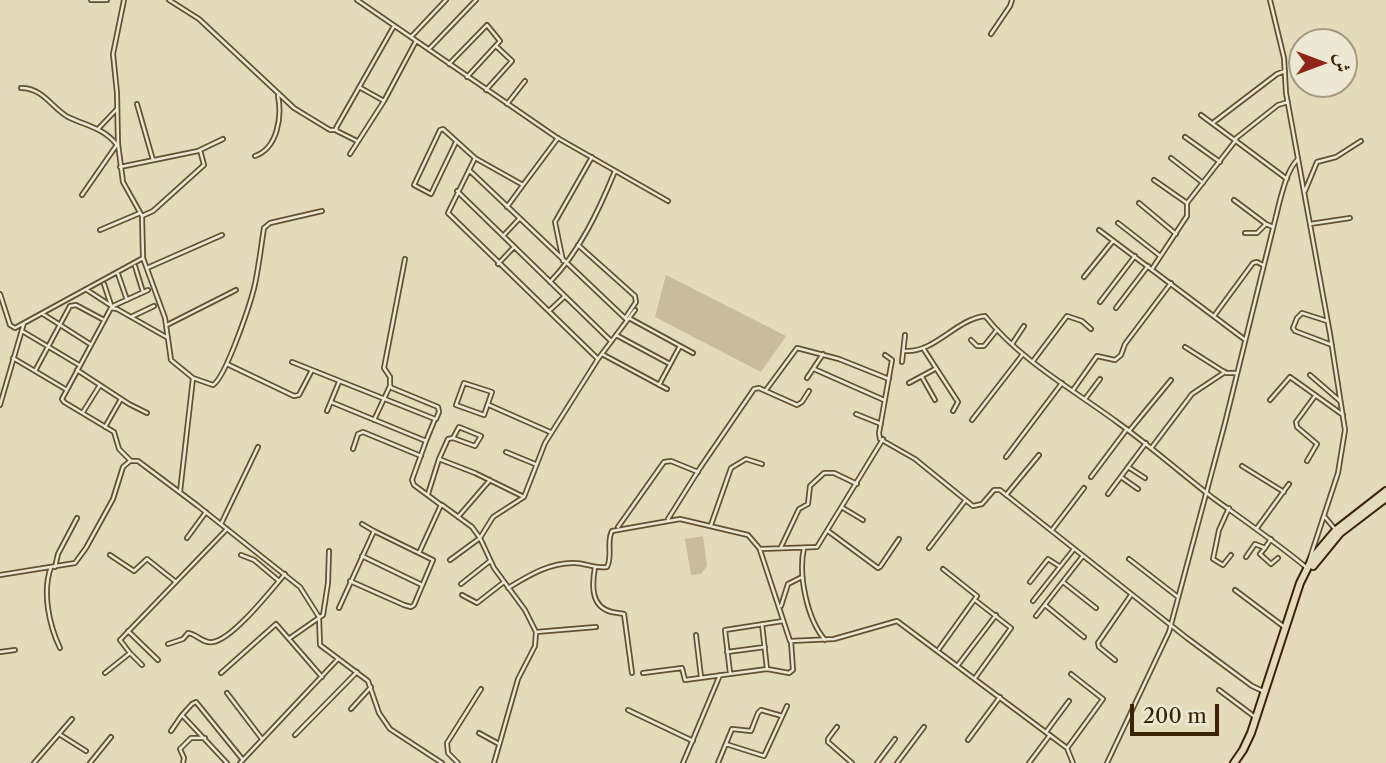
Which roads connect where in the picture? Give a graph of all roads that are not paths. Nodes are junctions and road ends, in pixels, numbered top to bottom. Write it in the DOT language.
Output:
graph roads {
  1 [pos="91,0"];
  2 [pos="107,0"];
  3 [pos="124,0"];
  4 [pos="169,0"];
  5 [pos="358,0"];
  6 [pos="446,0"];
  7 [pos="468,0"];
  8 [pos="476,0"];
  9 [pos="1012,0"];
  10 [pos="1270,0"];
  11 [pos="472,4"];
  12 [pos="394,26"];
  13 [pos="991,34"];
  14 [pos="411,37"];
  15 [pos="416,41"];
  16 [pos="496,46"];
  17 [pos="429,49"];
  18 [pos="449,64"];
  19 [pos="1285,71"];
  20 [pos="467,77"];
  21 [pos="525,81"];
  22 [pos="359,87"];
  23 [pos="21,88"];
  24 [pos="486,90"];
  25 [pos="277,92"];
  26 [pos="384,101"];
  27 [pos="1287,102"];
  28 [pos="137,104"];
  29 [pos="507,104"];
  30 [pos="117,109"];
  31 [pos="1201,115"];
  32 [pos="1213,123"];
  33 [pos="98,129"];
  34 [pos="337,130"];
  35 [pos="1185,137"];
  36 [pos="558,138"];
  37 [pos="223,139"];
  38 [pos="1236,139"];
  39 [pos="357,141"];
  40 [pos="1361,141"];
  41 [pos="456,142"];
  42 [pos="117,145"];
  43 [pos="200,150"];
  44 [pos="350,154"];
  45 [pos="255,156"];
  46 [pos="475,158"];
  47 [pos="592,158"];
  48 [pos="1171,158"];
  49 [pos="1298,159"];
  50 [pos="153,160"];
  51 [pos="1220,162"];
  52 [pos="120,167"];
  53 [pos="468,169"];
  54 [pos="615,171"];
  55 [pos="1287,179"];
  56 [pos="1154,180"];
  57 [pos="1203,183"];
  58 [pos="523,185"];
  59 [pos="457,191"];
  60 [pos="1304,193"];
  61 [pos="82,195"];
  62 [pos="1234,200"];
  63 [pos="668,201"];
  64 [pos="1139,203"];
  65 [pos="1187,203"];
  66 [pos="507,207"];
  67 [pos="322,211"];
  68 [pos="141,215"];
  69 [pos="1350,218"];
  70 [pos="519,219"];
  71 [pos="1118,223"];
  72 [pos="1310,224"];
  73 [pos="1266,225"];
  74 [pos="1273,227"];
  75 [pos="100,230"];
  76 [pos="1099,230"];
  77 [pos="1245,233"];
  78 [pos="1176,234"];
  79 [pos="222,235"];
  80 [pos="503,236"];
  81 [pos="1113,240"];
  82 [pos="578,245"];
  83 [pos="514,247"];
  84 [pos="1160,255"];
  85 [pos="1135,256"];
  86 [pos="143,258"];
  87 [pos="405,259"];
  88 [pos="565,262"];
  89 [pos="498,264"];
  90 [pos="1263,265"];
  91 [pos="135,266"];
  92 [pos="1148,266"];
  93 [pos="147,268"];
  94 [pos="1152,269"];
  95 [pos="118,274"];
  96 [pos="1084,277"];
  97 [pos="550,282"];
  98 [pos="104,284"];
  99 [pos="1171,284"];
  100 [pos="87,290"];
  101 [pos="148,290"];
  102 [pos="236,290"];
  103 [pos="144,292"];
  104 [pos="0,294"];
  105 [pos="564,296"];
  106 [pos="127,299"];
  107 [pos="1100,302"];
  108 [pos="154,306"];
  109 [pos="112,307"];
  110 [pos="1116,308"];
  111 [pos="635,310"];
  112 [pos="548,312"];
  113 [pos="43,314"];
  114 [pos="1214,316"];
  115 [pos="131,317"];
  116 [pos="627,319"];
  117 [pos="104,320"];
  118 [pos="1327,321"];
  119 [pos="24,323"];
  120 [pos="61,324"];
  121 [pos="167,325"];
  122 [pos="1024,326"];
  123 [pos="1091,329"];
  124 [pos="22,331"];
  125 [pos="996,331"];
  126 [pos="616,335"];
  127 [pos="905,335"];
  128 [pos="168,338"];
  129 [pos="971,340"];
  130 [pos="1244,340"];
  131 [pos="611,341"];
  132 [pos="91,344"];
  133 [pos="1012,344"];
  134 [pos="1332,345"];
  135 [pos="680,346"];
  136 [pos="48,347"];
  137 [pos="1185,347"];
  138 [pos="923,348"];
  139 [pos="905,351"];
  140 [pos="693,353"];
  141 [pos="602,354"];
  142 [pos="823,354"];
  143 [pos="1023,354"];
  144 [pos="885,355"];
  145 [pos="13,358"];
  146 [pos="598,359"];
  147 [pos="1033,361"];
  148 [pos="292,362"];
  149 [pos="902,362"];
  150 [pos="228,364"];
  151 [pos="670,364"];
  152 [pos="79,365"];
  153 [pos="814,369"];
  154 [pos="935,369"];
  155 [pos="77,370"];
  156 [pos="312,370"];
  157 [pos="35,371"];
  158 [pos="1224,372"];
  159 [pos="1236,373"];
  160 [pos="1310,375"];
  161 [pos="922,377"];
  162 [pos="193,378"];
  163 [pos="807,378"];
  164 [pos="890,379"];
  165 [pos="1100,379"];
  166 [pos="1171,380"];
  167 [pos="339,381"];
  168 [pos="909,383"];
  169 [pos="1062,383"];
  170 [pos="100,385"];
  171 [pos="659,385"];
  172 [pos="390,386"];
  173 [pos="667,389"];
  174 [pos="66,390"];
  175 [pos="1073,390"];
  176 [pos="765,391"];
  177 [pos="809,391"];
  178 [pos="1315,396"];
  179 [pos="383,398"];
  180 [pos="1085,399"];
  181 [pos="121,400"];
  182 [pos="935,400"];
  183 [pos="1270,400"];
  184 [pos="885,401"];
  185 [pos="1340,401"];
  186 [pos="331,402"];
  187 [pos="0,405"];
  188 [pos="489,405"];
  189 [pos="327,411"];
  190 [pos="953,411"];
  191 [pos="82,413"];
  192 [pos="147,413"];
  193 [pos="856,415"];
  194 [pos="1343,415"];
  195 [pos="435,419"];
  196 [pos="374,420"];
  197 [pos="972,420"];
  198 [pos="881,424"];
  199 [pos="105,427"];
  200 [pos="1128,430"];
  201 [pos="551,433"];
  202 [pos="453,438"];
  203 [pos="883,439"];
  204 [pos="426,441"];
  205 [pos="1146,443"];
  206 [pos="258,447"];
  207 [pos="1152,447"];
  208 [pos="353,449"];
  209 [pos="506,452"];
  210 [pos="1039,454"];
  211 [pos="421,456"];
  212 [pos="1006,457"];
  213 [pos="439,459"];
  214 [pos="131,461"];
  215 [pos="1307,461"];
  216 [pos="535,464"];
  217 [pos="762,464"];
  218 [pos="1241,466"];
  219 [pos="1128,467"];
  220 [pos="698,472"];
  221 [pos="1091,477"];
  222 [pos="1121,477"];
  223 [pos="1145,478"];
  224 [pos="490,480"];
  225 [pos="857,484"];
  226 [pos="1289,484"];
  227 [pos="1084,488"];
  228 [pos="1138,489"];
  229 [pos="1386,491"];
  230 [pos="180,492"];
  231 [pos="1206,492"];
  232 [pos="1284,492"];
  233 [pos="1108,494"];
  234 [pos="428,495"];
  235 [pos="1006,495"];
  236 [pos="524,497"];
  237 [pos="1386,498"];
  238 [pos="965,501"];
  239 [pos="441,505"];
  240 [pos="842,508"];
  241 [pos="1229,508"];
  242 [pos="206,512"];
  243 [pos="1324,516"];
  244 [pos="458,517"];
  245 [pos="77,518"];
  246 [pos="668,520"];
  247 [pos="863,520"];
  248 [pos="221,524"];
  249 [pos="362,524"];
  250 [pos="711,526"];
  251 [pos="1257,528"];
  252 [pos="228,529"];
  253 [pos="617,529"];
  254 [pos="374,531"];
  255 [pos="828,531"];
  256 [pos="1051,531"];
  257 [pos="1338,532"];
  258 [pos="187,538"];
  259 [pos="480,538"];
  260 [pos="899,539"];
  261 [pos="1271,539"];
  262 [pos="780,548"];
  263 [pos="804,548"];
  264 [pos="929,548"];
  265 [pos="1265,548"];
  266 [pos="760,549"];
  267 [pos="1074,550"];
  268 [pos="329,551"];
  269 [pos="419,553"];
  270 [pos="110,555"];
  271 [pos="241,555"];
  272 [pos="1231,555"];
  273 [pos="362,556"];
  274 [pos="1082,557"];
  275 [pos="1245,557"];
  276 [pos="1278,558"];
  277 [pos="1129,559"];
  278 [pos="450,560"];
  279 [pos="491,561"];
  280 [pos="595,566"];
  281 [pos="1308,566"];
  282 [pos="53,567"];
  283 [pos="1060,567"];
  284 [pos="943,569"];
  285 [pos="285,574"];
  286 [pos="0,575"];
  287 [pos="802,577"];
  288 [pos="279,581"];
  289 [pos="351,581"];
  290 [pos="177,582"];
  291 [pos="503,582"];
  292 [pos="1030,582"];
  293 [pos="1063,582"];
  294 [pos="461,584"];
  295 [pos="422,585"];
  296 [pos="508,588"];
  297 [pos="1235,590"];
  298 [pos="1298,592"];
  299 [pos="462,595"];
  300 [pos="1131,595"];
  301 [pos="1178,597"];
  302 [pos="975,600"];
  303 [pos="1033,601"];
  304 [pos="1045,605"];
  305 [pos="339,608"];
  306 [pos="780,608"];
  307 [pos="1096,608"];
  308 [pos="996,615"];
  309 [pos="1036,616"];
  310 [pos="319,617"];
  311 [pos="783,621"];
  312 [pos="762,624"];
  313 [pos="1171,624"];
  314 [pos="597,627"];
  315 [pos="1286,627"];
  316 [pos="128,631"];
  317 [pos="536,632"];
  318 [pos="696,635"];
  319 [pos="1084,637"];
  320 [pos="289,638"];
  321 [pos="825,640"];
  322 [pos="791,641"];
  323 [pos="168,644"];
  324 [pos="765,647"];
  325 [pos="60,648"];
  326 [pos="15,650"];
  327 [pos="939,650"];
  328 [pos="0,652"];
  329 [pos="727,652"];
  330 [pos="130,653"];
  331 [pos="338,659"];
  332 [pos="158,660"];
  333 [pos="1115,660"];
  334 [pos="142,665"];
  335 [pos="958,665"];
  336 [pos="767,669"];
  337 [pos="357,672"];
  338 [pos="105,673"];
  339 [pos="221,673"];
  340 [pos="632,673"];
  341 [pos="643,673"];
  342 [pos="730,674"];
  343 [pos="1071,674"];
  344 [pos="720,675"];
  345 [pos="322,677"];
  346 [pos="702,678"];
  347 [pos="975,678"];
  348 [pos="371,687"];
  349 [pos="481,689"];
  350 [pos="1219,690"];
  351 [pos="1265,692"];
  352 [pos="228,693"];
  353 [pos="1000,697"];
  354 [pos="1069,701"];
  355 [pos="787,706"];
  356 [pos="351,709"];
  357 [pos="628,710"];
  358 [pos="182,715"];
  359 [pos="782,716"];
  360 [pos="1256,718"];
  361 [pos="72,719"];
  362 [pos="837,727"];
  363 [pos="924,727"];
  364 [pos="171,731"];
  365 [pos="1046,732"];
  366 [pos="479,733"];
  367 [pos="59,734"];
  368 [pos="295,735"];
  369 [pos="1050,735"];
  370 [pos="111,737"];
  371 [pos="205,738"];
  372 [pos="262,739"];
  373 [pos="895,739"];
  374 [pos="968,740"];
  375 [pos="693,741"];
  376 [pos="499,744"];
  377 [pos="726,744"];
  378 [pos="1067,748"];
  379 [pos="86,751"];
  380 [pos="241,762"];
  381 [pos="34,763"];
  382 [pos="90,763"];
  383 [pos="183,763"];
  384 [pos="227,763"];
  385 [pos="442,763"];
  386 [pos="458,763"];
  387 [pos="494,763"];
  388 [pos="683,763"];
  389 [pos="718,763"];
  390 [pos="852,763"];
  391 [pos="877,763"];
  392 [pos="897,763"];
  393 [pos="1029,763"];
  394 [pos="1073,763"];
  395 [pos="1107,763"];
  396 [pos="1234,763"];
  1 -- 2 [label="street"];
  3 -- 30 [label="street"];
  4 -- 25 [label="street"];
  5 -- 12 [label="street"];
  6 -- 14 [label="street"];
  7 -- 11 [label="street"];
  8 -- 11 [label="street"];
  9 -- 13 [label="street"];
  10 -- 19 [label="street"];
  11 -- 17 [label="street"];
  12 -- 14 [label="street"];
  12 -- 22 [label="street"];
  14 -- 15 [label="street"];
  15 -- 17 [label="street"];
  15 -- 26 [label="street"];
  16 -- 18 [label="street"];
  16 -- 20 [label="street"];
  16 -- 24 [label="street"];
  17 -- 18 [label="street"];
  18 -- 20 [label="street"];
  19 -- 27 [label="street"];
  19 -- 32 [label="street"];
  20 -- 24 [label="street"];
  21 -- 29 [label="street"];
  22 -- 26 [label="street"];
  22 -- 34 [label="street"];
  23 -- 33 [label="street"];
  24 -- 29 [label="street"];
  25 -- 34 [label="street"];
  25 -- 45 [label="street"];
  26 -- 39 [label="street"];
  27 -- 38 [label="street"];
  27 -- 49 [label="street"];
  28 -- 50 [label="street"];
  29 -- 36 [label="street"];
  30 -- 33 [label="street"];
  30 -- 42 [label="street"];
  31 -- 32 [label="street"];
  32 -- 38 [label="street"];
  33 -- 42 [label="street"];
  34 -- 39 [label="street"];
  35 -- 51 [label="street"];
  36 -- 47 [label="street"];
  36 -- 58 [label="street"];
  37 -- 43 [label="street"];
  38 -- 51 [label="street"];
  38 -- 55 [label="street"];
  39 -- 44 [label="street"];
  40 -- 60 [label="street"];
  41 -- 41 [label="street"];
  41 -- 46 [label="street"];
  42 -- 52 [label="street"];
  42 -- 61 [label="street"];
  43 -- 50 [label="street"];
  43 -- 68 [label="street"];
  46 -- 53 [label="street"];
  46 -- 58 [label="street"];
  47 -- 54 [label="street"];
  47 -- 88 [label="street"];
  48 -- 57 [label="street"];
  49 -- 55 [label="street"];
  49 -- 60 [label="street"];
  50 -- 52 [label="street"];
  51 -- 57 [label="street"];
  52 -- 68 [label="street"];
  53 -- 59 [label="street"];
  53 -- 66 [label="street"];
  54 -- 63 [label="street"];
  54 -- 82 [label="street"];
  55 -- 74 [label="street"];
  56 -- 65 [label="street"];
  57 -- 65 [label="street"];
  58 -- 66 [label="street"];
  59 -- 80 [label="street"];
  59 -- 89 [label="street"];
  60 -- 72 [label="street"];
  62 -- 73 [label="street"];
  64 -- 78 [label="street"];
  65 -- 78 [label="street"];
  66 -- 70 [label="street"];
  67 -- 150 [label="street"];
  68 -- 75 [label="street"];
  68 -- 86 [label="street"];
  69 -- 72 [label="street"];
  70 -- 80 [label="street"];
  70 -- 88 [label="street"];
  71 -- 84 [label="street"];
  72 -- 118 [label="street"];
  73 -- 74 [label="street"];
  73 -- 77 [label="street"];
  74 -- 90 [label="street"];
  76 -- 81 [label="street"];
  78 -- 84 [label="street"];
  79 -- 93 [label="street"];
  80 -- 83 [label="street"];
  81 -- 85 [label="street"];
  81 -- 96 [label="street"];
  82 -- 88 [label="street"];
  82 -- 116 [label="street"];
  83 -- 89 [label="street"];
  83 -- 97 [label="street"];
  84 -- 94 [label="street"];
  85 -- 92 [label="street"];
  85 -- 107 [label="street"];
  86 -- 93 [label="street"];
  86 -- 100 [label="street"];
  87 -- 172 [label="street"];
  88 -- 97 [label="street"];
  88 -- 116 [label="street"];
  89 -- 112 [label="street"];
  90 -- 114 [label="street"];
  90 -- 130 [label="street"];
  91 -- 103 [label="street"];
  92 -- 94 [label="street"];
  92 -- 110 [label="street"];
  93 -- 121 [label="street"];
  94 -- 99 [label="street"];
  95 -- 106 [label="street"];
  97 -- 105 [label="street"];
  98 -- 109 [label="street"];
  99 -- 114 [label="street"];
  99 -- 175 [label="street"];
  100 -- 109 [label="street"];
  100 -- 113 [label="street"];
  101 -- 103 [label="street"];
  102 -- 121 [label="street"];
  103 -- 106 [label="street"];
  104 -- 119 [label="street"];
  105 -- 112 [label="street"];
  105 -- 131 [label="street"];
  106 -- 109 [label="street"];
  108 -- 115 [label="street"];
  109 -- 115 [label="street"];
  109 -- 117 [label="street"];
  111 -- 116 [label="street"];
  112 -- 146 [label="street"];
  113 -- 119 [label="street"];
  113 -- 120 [label="street"];
  114 -- 130 [label="street"];
  115 -- 128 [label="street"];
  116 -- 126 [label="street"];
  116 -- 135 [label="street"];
  117 -- 120 [label="street"];
  117 -- 132 [label="street"];
  118 -- 134 [label="street"];
  118 -- 134 [label="street"];
  119 -- 124 [label="street"];
  120 -- 132 [label="street"];
  120 -- 136 [label="street"];
  121 -- 128 [label="street"];
  122 -- 133 [label="street"];
  123 -- 147 [label="street"];
  124 -- 136 [label="street"];
  124 -- 145 [label="street"];
  125 -- 129 [label="street"];
  125 -- 133 [label="street"];
  125 -- 138 [label="street"];
  126 -- 131 [label="street"];
  126 -- 151 [label="street"];
  127 -- 139 [label="street"];
  128 -- 162 [label="street"];
  130 -- 159 [label="street"];
  131 -- 141 [label="street"];
  132 -- 152 [label="street"];
  133 -- 143 [label="street"];
  134 -- 185 [label="street"];
  135 -- 140 [label="street"];
  135 -- 151 [label="street"];
  136 -- 152 [label="street"];
  136 -- 157 [label="street"];
  137 -- 158 [label="street"];
  138 -- 139 [label="street"];
  138 -- 154 [label="street"];
  139 -- 149 [label="street"];
  141 -- 146 [label="street"];
  141 -- 171 [label="street"];
  142 -- 153 [label="street"];
  142 -- 164 [label="street"];
  142 -- 176 [label="street"];
  143 -- 147 [label="street"];
  143 -- 197 [label="street"];
  144 -- 164 [label="street"];
  145 -- 157 [label="street"];
  145 -- 187 [label="street"];
  146 -- 201 [label="street"];
  147 -- 169 [label="street"];
  148 -- 156 [label="street"];
  150 -- 156 [label="street"];
  150 -- 162 [label="street"];
  151 -- 171 [label="street"];
  152 -- 155 [label="street"];
  153 -- 163 [label="street"];
  153 -- 184 [label="street"];
  154 -- 161 [label="street"];
  154 -- 190 [label="street"];
  155 -- 170 [label="street"];
  155 -- 174 [label="street"];
  156 -- 167 [label="street"];
  157 -- 174 [label="street"];
  158 -- 159 [label="street"];
  158 -- 207 [label="street"];
  159 -- 231 [label="street"];
  160 -- 185 [label="street"];
  161 -- 168 [label="street"];
  161 -- 182 [label="street"];
  162 -- 230 [label="street"];
  164 -- 184 [label="street"];
  165 -- 180 [label="street"];
  166 -- 200 [label="street"];
  167 -- 179 [label="street"];
  167 -- 186 [label="street"];
  169 -- 175 [label="street"];
  169 -- 212 [label="street"];
  170 -- 181 [label="street"];
  170 -- 191 [label="street"];
  171 -- 173 [label="street"];
  172 -- 179 [label="street"];
  172 -- 195 [label="street"];
  174 -- 191 [label="street"];
  175 -- 180 [label="street"];
  176 -- 177 [label="street"];
  176 -- 220 [label="street"];
  178 -- 183 [label="street"];
  178 -- 194 [label="street"];
  178 -- 215 [label="street"];
  179 -- 195 [label="street"];
  179 -- 196 [label="street"];
  180 -- 200 [label="street"];
  181 -- 192 [label="street"];
  181 -- 199 [label="street"];
  184 -- 198 [label="street"];
  185 -- 194 [label="street"];
  186 -- 189 [label="street"];
  186 -- 196 [label="street"];
  188 -- 188 [label="street"];
  188 -- 201 [label="street"];
  191 -- 199 [label="street"];
  193 -- 198 [label="street"];
  194 -- 243 [label="street"];
  195 -- 204 [label="street"];
  196 -- 204 [label="street"];
  198 -- 203 [label="street"];
  199 -- 214 [label="street"];
  200 -- 205 [label="street"];
  200 -- 221 [label="street"];
  201 -- 216 [label="street"];
  202 -- 202 [label="street"];
  202 -- 213 [label="street"];
  203 -- 225 [label="street"];
  203 -- 238 [label="street"];
  204 -- 211 [label="street"];
  205 -- 207 [label="street"];
  205 -- 219 [label="street"];
  206 -- 248 [label="street"];
  207 -- 231 [label="street"];
  208 -- 211 [label="street"];
  209 -- 216 [label="street"];
  210 -- 235 [label="street"];
  211 -- 234 [label="street"];
  213 -- 224 [label="street"];
  213 -- 234 [label="street"];
  214 -- 230 [label="street"];
  214 -- 282 [label="street"];
  216 -- 236 [label="street"];
  217 -- 250 [label="street"];
  218 -- 232 [label="street"];
  219 -- 222 [label="street"];
  219 -- 223 [label="street"];
  220 -- 246 [label="street"];
  220 -- 253 [label="street"];
  222 -- 228 [label="street"];
  222 -- 233 [label="street"];
  224 -- 236 [label="street"];
  224 -- 244 [label="street"];
  225 -- 240 [label="street"];
  225 -- 262 [label="street"];
  226 -- 232 [label="street"];
  227 -- 256 [label="street"];
  229 -- 257 [label="main road"];
  230 -- 242 [label="street"];
  231 -- 241 [label="street"];
  231 -- 301 [label="street"];
  232 -- 251 [label="street"];
  234 -- 239 [label="street"];
  235 -- 238 [label="street"];
  235 -- 256 [label="street"];
  236 -- 259 [label="street"];
  237 -- 257 [label="main road"];
  238 -- 264 [label="street"];
  239 -- 244 [label="street"];
  239 -- 269 [label="street"];
  240 -- 247 [label="street"];
  240 -- 255 [label="street"];
  241 -- 251 [label="street"];
  241 -- 272 [label="street"];
  242 -- 248 [label="street"];
  242 -- 258 [label="street"];
  243 -- 257 [label="street"];
  243 -- 281 [label="street"];
  244 -- 259 [label="street"];
  245 -- 282 [label="street"];
  246 -- 250 [label="street"];
  246 -- 253 [label="street"];
  248 -- 252 [label="street"];
  249 -- 254 [label="street"];
  250 -- 266 [label="street"];
  251 -- 261 [label="street"];
  252 -- 285 [label="street"];
  252 -- 290 [label="street"];
  253 -- 280 [label="street"];
  254 -- 269 [label="street"];
  254 -- 273 [label="street"];
  255 -- 260 [label="street"];
  255 -- 263 [label="street"];
  256 -- 267 [label="street"];
  257 -- 281 [label="main road"];
  257 -- 298 [label="main road"];
  259 -- 278 [label="street"];
  259 -- 279 [label="street"];
  261 -- 265 [label="street"];
  261 -- 281 [label="street"];
  262 -- 263 [label="street"];
  262 -- 266 [label="street"];
  263 -- 287 [label="street"];
  265 -- 275 [label="street"];
  265 -- 276 [label="street"];
  266 -- 306 [label="street"];
  267 -- 274 [label="street"];
  267 -- 283 [label="street"];
  268 -- 310 [label="street"];
  269 -- 295 [label="street"];
  270 -- 290 [label="street"];
  271 -- 288 [label="street"];
  273 -- 289 [label="street"];
  273 -- 295 [label="street"];
  274 -- 293 [label="street"];
  274 -- 300 [label="street"];
  277 -- 301 [label="street"];
  279 -- 291 [label="street"];
  279 -- 294 [label="street"];
  280 -- 296 [label="street"];
  280 -- 340 [label="street"];
  281 -- 298 [label="main road"];
  282 -- 286 [label="street"];
  282 -- 325 [label="street"];
  283 -- 292 [label="street"];
  283 -- 303 [label="street"];
  284 -- 302 [label="street"];
  285 -- 288 [label="street"];
  285 -- 310 [label="street"];
  287 -- 306 [label="street"];
  287 -- 321 [label="street"];
  288 -- 323 [label="street"];
  289 -- 295 [label="street"];
  289 -- 305 [label="street"];
  290 -- 316 [label="street"];
  291 -- 296 [label="street"];
  291 -- 299 [label="street"];
  293 -- 304 [label="street"];
  293 -- 307 [label="street"];
  296 -- 317 [label="street"];
  297 -- 315 [label="street"];
  298 -- 315 [label="main road"];
  300 -- 313 [label="street"];
  300 -- 333 [label="street"];
  301 -- 313 [label="street"];
  302 -- 308 [label="street"];
  302 -- 327 [label="street"];
  304 -- 309 [label="street"];
  304 -- 319 [label="street"];
  306 -- 311 [label="street"];
  308 -- 335 [label="street"];
  308 -- 347 [label="street"];
  310 -- 320 [label="street"];
  310 -- 331 [label="street"];
  311 -- 312 [label="street"];
  311 -- 322 [label="street"];
  312 -- 324 [label="street"];
  312 -- 329 [label="street"];
  313 -- 351 [label="street"];
  313 -- 395 [label="street"];
  314 -- 317 [label="street"];
  315 -- 351 [label="main road"];
  316 -- 330 [label="street"];
  316 -- 332 [label="street"];
  317 -- 376 [label="street"];
  318 -- 346 [label="street"];
  320 -- 339 [label="street"];
  320 -- 345 [label="street"];
  321 -- 322 [label="street"];
  321 -- 327 [label="street"];
  322 -- 336 [label="street"];
  324 -- 329 [label="street"];
  324 -- 336 [label="street"];
  326 -- 328 [label="street"];
  327 -- 335 [label="street"];
  329 -- 342 [label="street"];
  330 -- 334 [label="street"];
  330 -- 338 [label="street"];
  331 -- 337 [label="street"];
  331 -- 345 [label="street"];
  335 -- 347 [label="street"];
  336 -- 342 [label="street"];
  337 -- 348 [label="street"];
  337 -- 368 [label="street"];
  341 -- 346 [label="street"];
  342 -- 344 [label="street"];
  343 -- 378 [label="street"];
  344 -- 346 [label="street"];
  344 -- 375 [label="street"];
  345 -- 372 [label="street"];
  347 -- 353 [label="street"];
  348 -- 356 [label="street"];
  348 -- 385 [label="street"];
  349 -- 386 [label="street"];
  350 -- 360 [label="street"];
  351 -- 360 [label="main road"];
  352 -- 372 [label="street"];
  353 -- 365 [label="street"];
  353 -- 374 [label="street"];
  354 -- 365 [label="street"];
  355 -- 359 [label="street"];
  357 -- 375 [label="street"];
  358 -- 364 [label="street"];
  358 -- 371 [label="street"];
  358 -- 380 [label="street"];
  359 -- 377 [label="street"];
  359 -- 377 [label="street"];
  360 -- 396 [label="main road"];
  361 -- 367 [label="street"];
  362 -- 390 [label="street"];
  363 -- 392 [label="street"];
  365 -- 369 [label="street"];
  366 -- 376 [label="street"];
  367 -- 379 [label="street"];
  367 -- 381 [label="street"];
  369 -- 378 [label="street"];
  369 -- 393 [label="street"];
  370 -- 382 [label="street"];
  371 -- 383 [label="street"];
  371 -- 384 [label="street"];
  372 -- 380 [label="street"];
  373 -- 391 [label="street"];
  375 -- 388 [label="street"];
  376 -- 387 [label="street"];
  377 -- 389 [label="street"];
  378 -- 394 [label="street"];
}
